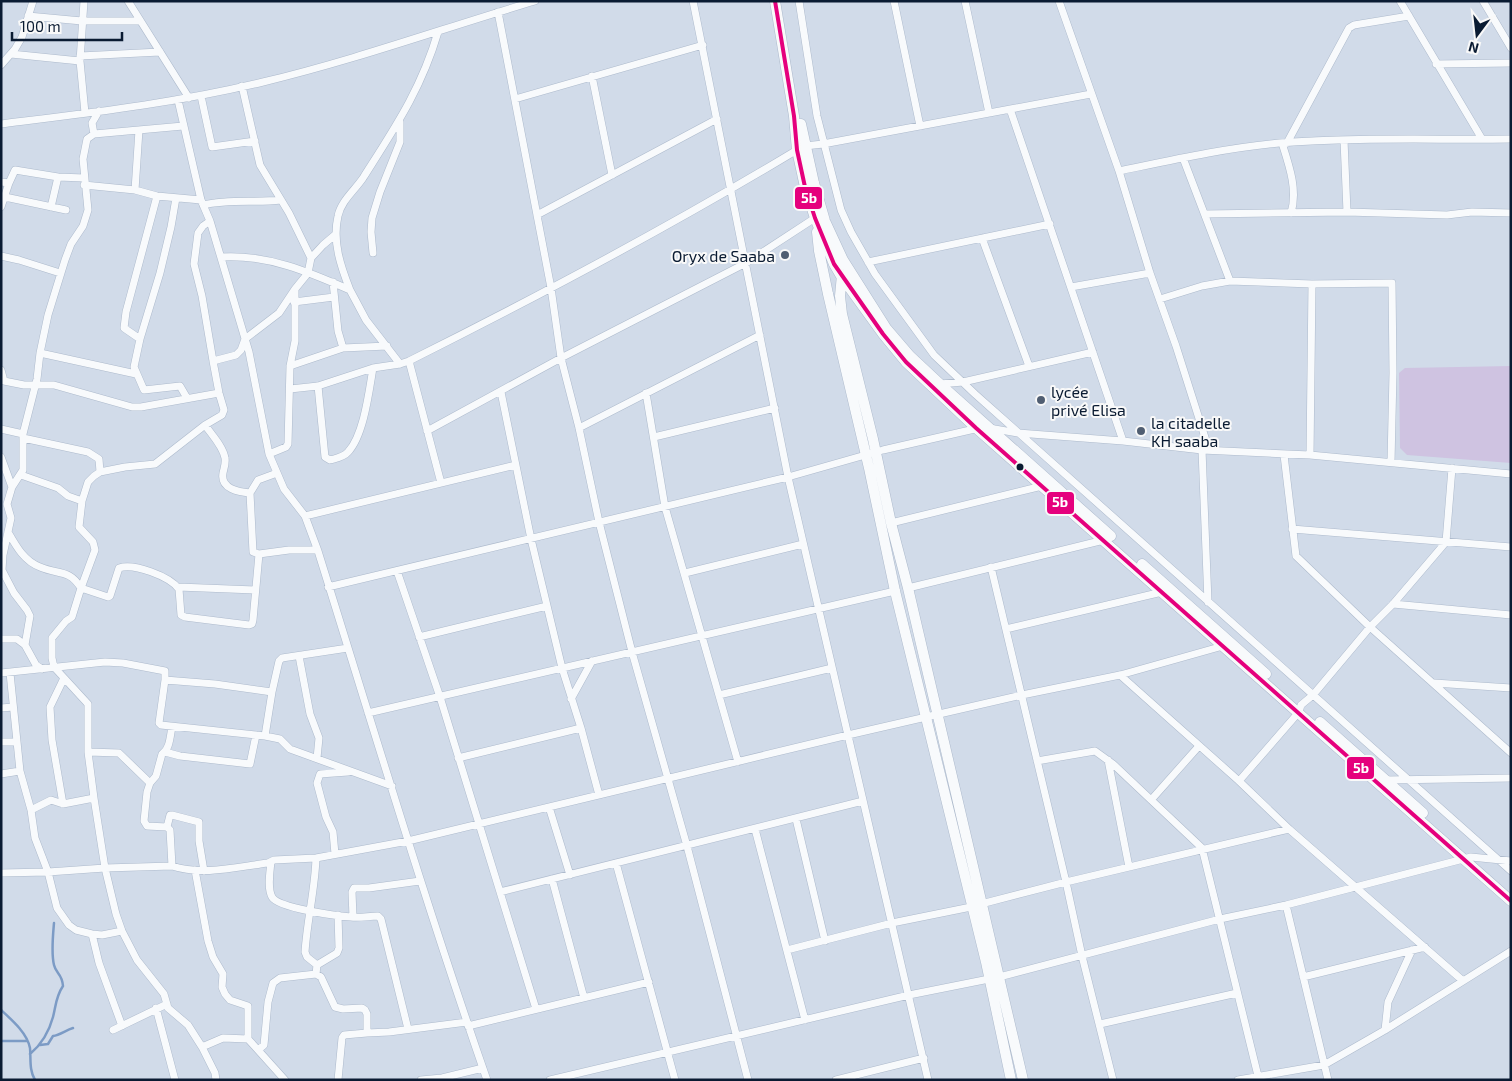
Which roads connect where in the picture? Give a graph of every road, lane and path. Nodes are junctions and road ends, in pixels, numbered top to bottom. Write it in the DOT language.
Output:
graph roads {
  1 [pos="33,1"];
  2 [pos="84,1"];
  3 [pos="128,1"];
  4 [pos="535,1"];
  5 [pos="693,1"];
  6 [pos="775,1"];
  7 [pos="780,1"];
  8 [pos="798,1"];
  9 [pos="894,1"];
  10 [pos="965,1"];
  11 [pos="1059,1"];
  12 [pos="1400,1"];
  13 [pos="1483,1"];
  14 [pos="498,12"];
  15 [pos="28,16"];
  16 [pos="1408,16"];
  17 [pos="82,21"];
  18 [pos="140,21"];
  19 [pos="438,32"];
  20 [pos="703,45"];
  21 [pos="1511,48"];
  22 [pos="160,52"];
  23 [pos="11,54"];
  24 [pos="80,59"];
  25 [pos="1511,63"];
  26 [pos="1436,64"];
  27 [pos="1,66"];
  28 [pos="592,76"];
  29 [pos="242,86"];
  30 [pos="1091,94"];
  31 [pos="201,96"];
  32 [pos="188,98"];
  33 [pos="514,99"];
  34 [pos="178,100"];
  35 [pos="1010,109"];
  36 [pos="99,111"];
  37 [pos="84,113"];
  38 [pos="989,113"];
  39 [pos="717,119"];
  40 [pos="400,122"];
  41 [pos="1,124"];
  42 [pos="183,126"];
  43 [pos="920,126"];
  44 [pos="139,130"];
  45 [pos="94,134"];
  46 [pos="1482,139"];
  47 [pos="1511,139"];
  48 [pos="1344,140"];
  49 [pos="255,141"];
  50 [pos="1285,143"];
  51 [pos="823,144"];
  52 [pos="801,148"];
  53 [pos="1183,158"];
  54 [pos="1119,171"];
  55 [pos="612,176"];
  56 [pos="58,178"];
  57 [pos="1,182"];
  58 [pos="84,182"];
  59 [pos="9,183"];
  60 [pos="731,189"];
  61 [pos="135,190"];
  62 [pos="157,196"];
  63 [pos="5,197"];
  64 [pos="176,198"];
  65 [pos="281,200"];
  66 [pos="202,202"];
  67 [pos="51,207"];
  68 [pos="1,208"];
  69 [pos="66,210"];
  70 [pos="1347,212"];
  71 [pos="1291,213"];
  72 [pos="1511,213"];
  73 [pos="1204,214"];
  74 [pos="537,215"];
  75 [pos="815,218"];
  76 [pos="210,221"];
  77 [pos="1050,224"];
  78 [pos="336,234"];
  79 [pos="982,238"];
  80 [pos="373,253"];
  81 [pos="1,256"];
  82 [pos="221,257"];
  83 [pos="312,258"];
  84 [pos="868,262"];
  85 [pos="746,263"];
  86 [pos="308,272"];
  87 [pos="845,273"];
  88 [pos="1150,273"];
  89 [pos="60,274"];
  90 [pos="1230,281"];
  91 [pos="333,282"];
  92 [pos="1312,284"];
  93 [pos="1071,287"];
  94 [pos="551,288"];
  95 [pos="295,289"];
  96 [pos="350,290"];
  97 [pos="334,297"];
  98 [pos="1160,299"];
  99 [pos="294,302"];
  100 [pos="760,335"];
  101 [pos="140,339"];
  102 [pos="245,339"];
  103 [pos="387,346"];
  104 [pos="343,348"];
  105 [pos="1093,352"];
  106 [pos="40,353"];
  107 [pos="561,358"];
  108 [pos="214,361"];
  109 [pos="409,361"];
  110 [pos="400,364"];
  111 [pos="290,366"];
  112 [pos="1028,366"];
  113 [pos="373,368"];
  114 [pos="1,370"];
  115 [pos="136,374"];
  116 [pos="963,382"];
  117 [pos="940,384"];
  118 [pos="35,385"];
  119 [pos="318,386"];
  120 [pos="290,388"];
  121 [pos="501,392"];
  122 [pos="219,393"];
  123 [pos="646,393"];
  124 [pos="187,398"];
  125 [pos="775,408"];
  126 [pos="205,425"];
  127 [pos="579,428"];
  128 [pos="976,428"];
  129 [pos="987,428"];
  130 [pos="1,429"];
  131 [pos="427,431"];
  132 [pos="1018,433"];
  133 [pos="23,436"];
  134 [pos="654,437"];
  135 [pos="1123,441"];
  136 [pos="1205,450"];
  137 [pos="269,454"];
  138 [pos="871,454"];
  139 [pos="1284,455"];
  140 [pos="1310,455"];
  141 [pos="1,458"];
  142 [pos="1391,462"];
  143 [pos="516,465"];
  144 [pos="1452,468"];
  145 [pos="100,472"];
  146 [pos="277,473"];
  147 [pos="1511,474"];
  148 [pos="21,475"];
  149 [pos="788,477"];
  150 [pos="441,483"];
  151 [pos="1042,486"];
  152 [pos="12,487"];
  153 [pos="250,493"];
  154 [pos="82,500"];
  155 [pos="665,507"];
  156 [pos="305,516"];
  157 [pos="599,522"];
  158 [pos="891,523"];
  159 [pos="1292,529"];
  160 [pos="8,532"];
  161 [pos="531,539"];
  162 [pos="1104,540"];
  163 [pos="1446,542"];
  164 [pos="803,544"];
  165 [pos="1511,548"];
  166 [pos="317,550"];
  167 [pos="2,554"];
  168 [pos="259,554"];
  169 [pos="991,567"];
  170 [pos="397,571"];
  171 [pos="685,573"];
  172 [pos="178,587"];
  173 [pos="328,587"];
  174 [pos="82,588"];
  175 [pos="908,588"];
  176 [pos="255,590"];
  177 [pos="895,591"];
  178 [pos="1162,592"];
  179 [pos="1208,602"];
  180 [pos="1393,604"];
  181 [pos="547,606"];
  182 [pos="818,608"];
  183 [pos="1511,615"];
  184 [pos="1370,627"];
  185 [pos="1006,629"];
  186 [pos="702,635"];
  187 [pos="419,637"];
  188 [pos="1,640"];
  189 [pos="25,644"];
  190 [pos="1223,646"];
  191 [pos="348,648"];
  192 [pos="632,652"];
  193 [pos="299,656"];
  194 [pos="592,661"];
  195 [pos="54,667"];
  196 [pos="562,668"];
  197 [pos="832,668"];
  198 [pos="42,669"];
  199 [pos="1,673"];
  200 [pos="10,673"];
  201 [pos="1120,675"];
  202 [pos="64,678"];
  203 [pos="166,680"];
  204 [pos="1433,683"];
  205 [pos="1511,688"];
  206 [pos="272,692"];
  207 [pos="719,695"];
  208 [pos="1022,695"];
  209 [pos="1313,695"];
  210 [pos="440,697"];
  211 [pos="571,699"];
  212 [pos="13,707"];
  213 [pos="1,708"];
  214 [pos="1300,709"];
  215 [pos="368,713"];
  216 [pos="932,717"];
  217 [pos="172,727"];
  218 [pos="581,728"];
  219 [pos="256,735"];
  220 [pos="848,735"];
  221 [pos="265,736"];
  222 [pos="1,742"];
  223 [pos="16,742"];
  224 [pos="1199,746"];
  225 [pos="88,752"];
  226 [pos="165,752"];
  227 [pos="1511,754"];
  228 [pos="317,758"];
  229 [pos="458,758"];
  230 [pos="1108,760"];
  231 [pos="1037,761"];
  232 [pos="738,762"];
  233 [pos="20,771"];
  234 [pos="354,772"];
  235 [pos="1,774"];
  236 [pos="1511,778"];
  237 [pos="668,779"];
  238 [pos="1387,780"];
  239 [pos="1410,780"];
  240 [pos="1239,781"];
  241 [pos="150,783"];
  242 [pos="392,786"];
  243 [pos="599,795"];
  244 [pos="94,798"];
  245 [pos="1151,800"];
  246 [pos="863,801"];
  247 [pos="63,804"];
  248 [pos="549,806"];
  249 [pos="30,810"];
  250 [pos="796,819"];
  251 [pos="478,824"];
  252 [pos="167,827"];
  253 [pos="755,829"];
  254 [pos="1289,829"];
  255 [pos="408,841"];
  256 [pos="686,846"];
  257 [pos="1202,848"];
  258 [pos="335,854"];
  259 [pos="316,858"];
  260 [pos="1468,858"];
  261 [pos="1500,861"];
  262 [pos="1511,861"];
  263 [pos="271,862"];
  264 [pos="616,863"];
  265 [pos="172,866"];
  266 [pos="1129,867"];
  267 [pos="105,868"];
  268 [pos="195,870"];
  269 [pos="204,871"];
  270 [pos="1511,871"];
  271 [pos="48,872"];
  272 [pos="1,873"];
  273 [pos="570,875"];
  274 [pos="552,879"];
  275 [pos="420,881"];
  276 [pos="1066,882"];
  277 [pos="1356,887"];
  278 [pos="500,892"];
  279 [pos="1511,893"];
  280 [pos="1511,901"];
  281 [pos="1286,905"];
  282 [pos="976,906"];
  283 [pos="309,911"];
  284 [pos="338,916"];
  285 [pos="353,917"];
  286 [pos="1220,919"];
  287 [pos="892,924"];
  288 [pos="122,931"];
  289 [pos="92,934"];
  290 [pos="824,940"];
  291 [pos="1425,947"];
  292 [pos="787,950"];
  293 [pos="1412,950"];
  294 [pos="1511,951"];
  295 [pos="1082,956"];
  296 [pos="317,965"];
  297 [pos="316,974"];
  298 [pos="1303,977"];
  299 [pos="994,978"];
  300 [pos="1462,980"];
  301 [pos="649,982"];
  302 [pos="1237,993"];
  303 [pos="909,995"];
  304 [pos="584,998"];
  305 [pos="166,1004"];
  306 [pos="156,1008"];
  307 [pos="536,1009"];
  308 [pos="805,1020"];
  309 [pos="468,1024"];
  310 [pos="1100,1024"];
  311 [pos="122,1026"];
  312 [pos="408,1029"];
  313 [pos="113,1030"];
  314 [pos="1385,1030"];
  315 [pos="367,1033"];
  316 [pos="737,1036"];
  317 [pos="248,1039"];
  318 [pos="202,1047"];
  319 [pos="258,1050"];
  320 [pos="668,1052"];
  321 [pos="924,1058"];
  322 [pos="1324,1064"];
  323 [pos="483,1068"];
  324 [pos="1258,1079"];
  325 [pos="175,1080"];
  326 [pos="216,1080"];
  327 [pos="285,1080"];
  328 [pos="338,1080"];
  329 [pos="421,1080"];
  330 [pos="487,1080"];
  331 [pos="550,1080"];
  332 [pos="676,1080"];
  333 [pos="748,1080"];
  334 [pos="836,1080"];
  335 [pos="928,1080"];
  336 [pos="1011,1080"];
  337 [pos="1023,1080"];
  338 [pos="1113,1080"];
  339 [pos="1238,1080"];
  340 [pos="1328,1080"];
  1 -- 15 [label="street"];
  2 -- 17 [label="street"];
  3 -- 18 [label="street"];
  4 -- 14 [label="street"];
  5 -- 20 [label="street"];
  6 -- 52 [label="street"];
  7 -- 52 [label="street"];
  8 -- 51 [label="street"];
  9 -- 43 [label="street"];
  10 -- 38 [label="street"];
  11 -- 30 [label="street"];
  12 -- 16 [label="street"];
  13 -- 21 [label="street"];
  14 -- 19 [label="street"];
  14 -- 33 [label="street"];
  15 -- 17 [label="street"];
  15 -- 23 [label="street"];
  16 -- 26 [label="street"];
  16 -- 50 [label="street"];
  17 -- 18 [label="street"];
  17 -- 24 [label="street"];
  18 -- 22 [label="street"];
  19 -- 29 [label="street"];
  19 -- 40 [label="street"];
  20 -- 28 [label="street"];
  20 -- 39 [label="street"];
  22 -- 24 [label="street"];
  22 -- 32 [label="street"];
  23 -- 24 [label="street"];
  23 -- 27 [label="street"];
  24 -- 37 [label="street"];
  25 -- 26 [label="street"];
  26 -- 46 [label="street"];
  28 -- 33 [label="street"];
  28 -- 55 [label="street"];
  29 -- 31 [label="street"];
  29 -- 49 [label="street"];
  30 -- 35 [label="street"];
  30 -- 54 [label="street"];
  31 -- 32 [label="street"];
  31 -- 49 [label="street"];
  32 -- 34 [label="street"];
  33 -- 74 [label="street"];
  34 -- 36 [label="street"];
  34 -- 42 [label="street"];
  35 -- 38 [label="street"];
  35 -- 77 [label="street"];
  36 -- 37 [label="street"];
  36 -- 45 [label="street"];
  37 -- 41 [label="street"];
  38 -- 43 [label="street"];
  39 -- 55 [label="street"];
  39 -- 60 [label="street"];
  40 -- 78 [label="street"];
  40 -- 80 [label="street"];
  42 -- 44 [label="street"];
  42 -- 66 [label="street"];
  43 -- 51 [label="street"];
  44 -- 45 [label="street"];
  44 -- 61 [label="street"];
  45 -- 58 [label="street"];
  46 -- 47 [label="street"];
  46 -- 48 [label="street"];
  48 -- 50 [label="street"];
  48 -- 70 [label="street"];
  49 -- 65 [label="street"];
  50 -- 53 [label="street"];
  50 -- 71 [label="street"];
  51 -- 52 [label="street"];
  51 -- 84 [label="street"];
  52 -- 60 [label="street"];
  52 -- 75 [label="street"];
  52 -- 87 [label="street"];
  53 -- 54 [label="street"];
  53 -- 73 [label="street"];
  54 -- 88 [label="street"];
  55 -- 74 [label="street"];
  56 -- 58 [label="street"];
  56 -- 59 [label="street"];
  56 -- 67 [label="street"];
  57 -- 59 [label="street"];
  58 -- 61 [label="street"];
  58 -- 89 [label="street"];
  59 -- 63 [label="street"];
  60 -- 85 [label="street"];
  60 -- 94 [label="street"];
  61 -- 62 [label="street"];
  62 -- 64 [label="street"];
  62 -- 101 [label="street"];
  63 -- 67 [label="street"];
  63 -- 68 [label="street"];
  64 -- 66 [label="street"];
  64 -- 101 [label="street"];
  65 -- 66 [label="street"];
  65 -- 83 [label="street"];
  66 -- 76 [label="street"];
  67 -- 69 [label="street"];
  70 -- 71 [label="street"];
  70 -- 72 [label="street"];
  71 -- 73 [label="street"];
  73 -- 90 [label="street"];
  74 -- 94 [label="street"];
  75 -- 85 [label="street"];
  75 -- 87 [label="street"];
  75 -- 138 [label="street"];
  76 -- 82 [label="street"];
  76 -- 108 [label="street"];
  77 -- 79 [label="street"];
  77 -- 93 [label="street"];
  78 -- 83 [label="street"];
  78 -- 96 [label="street"];
  79 -- 84 [label="street"];
  79 -- 112 [label="street"];
  81 -- 89 [label="street"];
  82 -- 86 [label="street"];
  82 -- 102 [label="street"];
  83 -- 86 [label="street"];
  84 -- 116 [label="street"];
  85 -- 100 [label="street"];
  85 -- 107 [label="street"];
  86 -- 91 [label="street"];
  86 -- 95 [label="street"];
  87 -- 117 [label="street"];
  87 -- 128 [label="street"];
  87 -- 138 [label="street"];
  88 -- 93 [label="street"];
  88 -- 98 [label="street"];
  89 -- 106 [label="street"];
  90 -- 92 [label="street"];
  90 -- 98 [label="street"];
  91 -- 96 [label="street"];
  91 -- 97 [label="street"];
  92 -- 140 [label="street"];
  92 -- 142 [label="street"];
  93 -- 105 [label="street"];
  94 -- 107 [label="street"];
  94 -- 109 [label="street"];
  95 -- 99 [label="street"];
  95 -- 102 [label="street"];
  96 -- 103 [label="street"];
  97 -- 99 [label="street"];
  97 -- 104 [label="street"];
  98 -- 136 [label="street"];
  99 -- 111 [label="street"];
  100 -- 123 [label="street"];
  100 -- 125 [label="street"];
  101 -- 115 [label="street"];
  102 -- 108 [label="street"];
  102 -- 137 [label="street"];
  103 -- 104 [label="street"];
  103 -- 110 [label="street"];
  104 -- 111 [label="street"];
  105 -- 112 [label="street"];
  105 -- 135 [label="street"];
  106 -- 115 [label="street"];
  106 -- 118 [label="street"];
  107 -- 121 [label="street"];
  107 -- 127 [label="street"];
  108 -- 122 [label="street"];
  109 -- 110 [label="street"];
  109 -- 131 [label="street"];
  110 -- 113 [label="street"];
  111 -- 120 [label="street"];
  112 -- 116 [label="street"];
  113 -- 119 [label="street"];
  113 -- 119 [label="street"];
  114 -- 118 [label="street"];
  115 -- 124 [label="street"];
  116 -- 117 [label="street"];
  116 -- 132 [label="street"];
  117 -- 129 [label="street"];
  118 -- 124 [label="street"];
  118 -- 133 [label="street"];
  119 -- 120 [label="street"];
  120 -- 137 [label="street"];
  121 -- 131 [label="street"];
  121 -- 143 [label="street"];
  122 -- 124 [label="street"];
  122 -- 126 [label="street"];
  123 -- 127 [label="street"];
  123 -- 134 [label="street"];
  125 -- 134 [label="street"];
  125 -- 149 [label="street"];
  126 -- 145 [label="street"];
  126 -- 153 [label="street"];
  127 -- 157 [label="street"];
  128 -- 129 [label="street"];
  128 -- 138 [label="street"];
  128 -- 151 [label="street"];
  129 -- 132 [label="street"];
  129 -- 214 [label="street"];
  130 -- 133 [label="street"];
  131 -- 150 [label="street"];
  132 -- 135 [label="street"];
  132 -- 179 [label="street"];
  133 -- 145 [label="street"];
  133 -- 148 [label="street"];
  134 -- 155 [label="street"];
  135 -- 136 [label="street"];
  136 -- 139 [label="street"];
  136 -- 179 [label="street"];
  137 -- 146 [label="street"];
  138 -- 149 [label="street"];
  138 -- 158 [label="street"];
  138 -- 177 [label="street"];
  139 -- 140 [label="street"];
  139 -- 159 [label="street"];
  140 -- 142 [label="street"];
  141 -- 152 [label="street"];
  142 -- 144 [label="street"];
  143 -- 150 [label="street"];
  143 -- 161 [label="street"];
  144 -- 147 [label="street"];
  144 -- 163 [label="street"];
  145 -- 154 [label="street"];
  146 -- 153 [label="street"];
  146 -- 156 [label="street"];
  148 -- 152 [label="street"];
  148 -- 154 [label="street"];
  149 -- 155 [label="street"];
  149 -- 164 [label="street"];
  150 -- 156 [label="street"];
  151 -- 158 [label="street"];
  151 -- 162 [label="street"];
  152 -- 160 [label="street"];
  153 -- 168 [label="street"];
  154 -- 174 [label="street"];
  155 -- 157 [label="street"];
  155 -- 171 [label="street"];
  156 -- 166 [label="street"];
  157 -- 161 [label="street"];
  157 -- 192 [label="street"];
  158 -- 175 [label="street"];
  159 -- 163 [label="street"];
  159 -- 184 [label="street"];
  160 -- 167 [label="street"];
  160 -- 174 [label="street"];
  161 -- 170 [label="street"];
  161 -- 181 [label="street"];
  162 -- 169 [label="street"];
  162 -- 178 [label="street"];
  163 -- 165 [label="street"];
  163 -- 180 [label="street"];
  164 -- 171 [label="street"];
  164 -- 182 [label="street"];
  166 -- 168 [label="street"];
  166 -- 173 [label="street"];
  167 -- 189 [label="street"];
  168 -- 176 [label="street"];
  169 -- 175 [label="street"];
  169 -- 185 [label="street"];
  170 -- 173 [label="street"];
  170 -- 187 [label="street"];
  171 -- 186 [label="street"];
  172 -- 174 [label="street"];
  172 -- 176 [label="street"];
  172 -- 176 [label="street"];
  173 -- 191 [label="street"];
  174 -- 195 [label="street"];
  175 -- 216 [label="street"];
  177 -- 182 [label="street"];
  177 -- 216 [label="street"];
  178 -- 185 [label="street"];
  178 -- 190 [label="street"];
  179 -- 209 [label="street"];
  180 -- 183 [label="street"];
  180 -- 184 [label="street"];
  181 -- 187 [label="street"];
  181 -- 196 [label="street"];
  182 -- 186 [label="street"];
  182 -- 197 [label="street"];
  184 -- 204 [label="street"];
  184 -- 209 [label="street"];
  185 -- 208 [label="street"];
  186 -- 192 [label="street"];
  186 -- 207 [label="street"];
  187 -- 210 [label="street"];
  188 -- 189 [label="street"];
  189 -- 198 [label="street"];
  190 -- 201 [label="street"];
  190 -- 214 [label="street"];
  191 -- 193 [label="street"];
  191 -- 215 [label="street"];
  192 -- 194 [label="street"];
  192 -- 237 [label="street"];
  193 -- 206 [label="street"];
  193 -- 228 [label="street"];
  194 -- 196 [label="street"];
  194 -- 211 [label="street"];
  195 -- 198 [label="street"];
  195 -- 202 [label="street"];
  195 -- 203 [label="street"];
  196 -- 210 [label="street"];
  196 -- 211 [label="street"];
  197 -- 207 [label="street"];
  197 -- 220 [label="street"];
  198 -- 200 [label="street"];
  199 -- 200 [label="street"];
  200 -- 212 [label="street"];
  201 -- 208 [label="street"];
  201 -- 224 [label="street"];
  202 -- 225 [label="street"];
  202 -- 247 [label="street"];
  203 -- 206 [label="street"];
  203 -- 217 [label="street"];
  204 -- 205 [label="street"];
  204 -- 227 [label="street"];
  206 -- 221 [label="street"];
  207 -- 232 [label="street"];
  208 -- 216 [label="street"];
  208 -- 231 [label="street"];
  209 -- 214 [label="street"];
  209 -- 239 [label="street"];
  210 -- 215 [label="street"];
  210 -- 229 [label="street"];
  211 -- 218 [label="street"];
  212 -- 213 [label="street"];
  212 -- 223 [label="street"];
  214 -- 238 [label="street"];
  214 -- 240 [label="street"];
  214 -- 260 [label="street"];
  215 -- 242 [label="street"];
  216 -- 220 [label="street"];
  216 -- 282 [label="street"];
  217 -- 219 [label="street"];
  217 -- 226 [label="street"];
  218 -- 229 [label="street"];
  218 -- 243 [label="street"];
  219 -- 221 [label="street"];
  219 -- 226 [label="street"];
  220 -- 232 [label="street"];
  220 -- 246 [label="street"];
  221 -- 228 [label="street"];
  222 -- 223 [label="street"];
  223 -- 233 [label="street"];
  224 -- 240 [label="street"];
  224 -- 245 [label="street"];
  225 -- 241 [label="street"];
  225 -- 244 [label="street"];
  226 -- 241 [label="street"];
  228 -- 234 [label="street"];
  229 -- 251 [label="street"];
  230 -- 231 [label="street"];
  230 -- 245 [label="street"];
  230 -- 266 [label="street"];
  231 -- 276 [label="street"];
  232 -- 237 [label="street"];
  233 -- 235 [label="street"];
  233 -- 249 [label="street"];
  234 -- 242 [label="street"];
  234 -- 258 [label="street"];
  236 -- 239 [label="street"];
  237 -- 243 [label="street"];
  237 -- 256 [label="street"];
  238 -- 239 [label="street"];
  238 -- 260 [label="street"];
  239 -- 261 [label="street"];
  240 -- 254 [label="street"];
  241 -- 252 [label="street"];
  242 -- 255 [label="street"];
  243 -- 248 [label="street"];
  244 -- 247 [label="street"];
  244 -- 267 [label="street"];
  245 -- 257 [label="street"];
  246 -- 250 [label="street"];
  246 -- 287 [label="street"];
  247 -- 249 [label="street"];
  248 -- 251 [label="street"];
  248 -- 273 [label="street"];
  249 -- 271 [label="street"];
  250 -- 253 [label="street"];
  250 -- 290 [label="street"];
  251 -- 255 [label="street"];
  251 -- 278 [label="street"];
  252 -- 265 [label="street"];
  252 -- 269 [label="street"];
  253 -- 256 [label="street"];
  253 -- 292 [label="street"];
  254 -- 257 [label="street"];
  254 -- 277 [label="street"];
  255 -- 258 [label="street"];
  255 -- 275 [label="street"];
  256 -- 264 [label="street"];
  256 -- 316 [label="street"];
  257 -- 266 [label="street"];
  257 -- 286 [label="street"];
  258 -- 259 [label="street"];
  259 -- 263 [label="street"];
  259 -- 283 [label="street"];
  260 -- 261 [label="street"];
  260 -- 277 [label="street"];
  260 -- 279 [label="street"];
  260 -- 280 [label="street"];
  261 -- 262 [label="street"];
  261 -- 270 [label="street"];
  263 -- 269 [label="street"];
  263 -- 283 [label="street"];
  264 -- 273 [label="street"];
  264 -- 301 [label="street"];
  265 -- 267 [label="street"];
  265 -- 268 [label="street"];
  266 -- 276 [label="street"];
  267 -- 271 [label="street"];
  267 -- 288 [label="street"];
  268 -- 269 [label="street"];
  268 -- 317 [label="street"];
  271 -- 272 [label="street"];
  271 -- 289 [label="street"];
  273 -- 274 [label="street"];
  274 -- 278 [label="street"];
  274 -- 304 [label="street"];
  275 -- 285 [label="street"];
  275 -- 309 [label="street"];
  276 -- 282 [label="street"];
  276 -- 295 [label="street"];
  277 -- 281 [label="street"];
  277 -- 291 [label="street"];
  278 -- 307 [label="street"];
  281 -- 286 [label="street"];
  281 -- 298 [label="street"];
  282 -- 287 [label="street"];
  282 -- 299 [label="street"];
  283 -- 284 [label="street"];
  283 -- 296 [label="street"];
  284 -- 285 [label="street"];
  284 -- 296 [label="street"];
  285 -- 312 [label="street"];
  286 -- 295 [label="street"];
  286 -- 302 [label="street"];
  287 -- 290 [label="street"];
  287 -- 303 [label="street"];
  288 -- 289 [label="street"];
  288 -- 305 [label="street"];
  289 -- 311 [label="street"];
  290 -- 292 [label="street"];
  291 -- 293 [label="street"];
  291 -- 300 [label="street"];
  292 -- 308 [label="street"];
  293 -- 298 [label="street"];
  293 -- 314 [label="street"];
  294 -- 300 [label="street"];
  295 -- 299 [label="street"];
  295 -- 310 [label="street"];
  296 -- 297 [label="street"];
  297 -- 315 [label="street"];
  297 -- 319 [label="street"];
  298 -- 322 [label="street"];
  299 -- 303 [label="street"];
  299 -- 336 [label="street"];
  299 -- 337 [label="street"];
  300 -- 314 [label="street"];
  301 -- 304 [label="street"];
  301 -- 320 [label="street"];
  302 -- 310 [label="street"];
  302 -- 324 [label="street"];
  303 -- 308 [label="street"];
  303 -- 321 [label="street"];
  304 -- 307 [label="street"];
  305 -- 306 [label="street"];
  305 -- 318 [label="street"];
  306 -- 311 [label="street"];
  306 -- 325 [label="street"];
  307 -- 309 [label="street"];
  308 -- 316 [label="street"];
  309 -- 312 [label="street"];
  309 -- 323 [label="street"];
  310 -- 338 [label="street"];
  311 -- 313 [label="street"];
  312 -- 315 [label="street"];
  314 -- 322 [label="street"];
  315 -- 328 [label="street"];
  316 -- 320 [label="street"];
  316 -- 333 [label="street"];
  317 -- 318 [label="street"];
  317 -- 319 [label="street"];
  318 -- 326 [label="street"];
  319 -- 327 [label="street"];
  320 -- 331 [label="street"];
  320 -- 332 [label="street"];
  321 -- 334 [label="street"];
  321 -- 335 [label="street"];
  322 -- 324 [label="street"];
  322 -- 340 [label="street"];
  323 -- 329 [label="street"];
  323 -- 330 [label="street"];
  324 -- 339 [label="street"];
}
